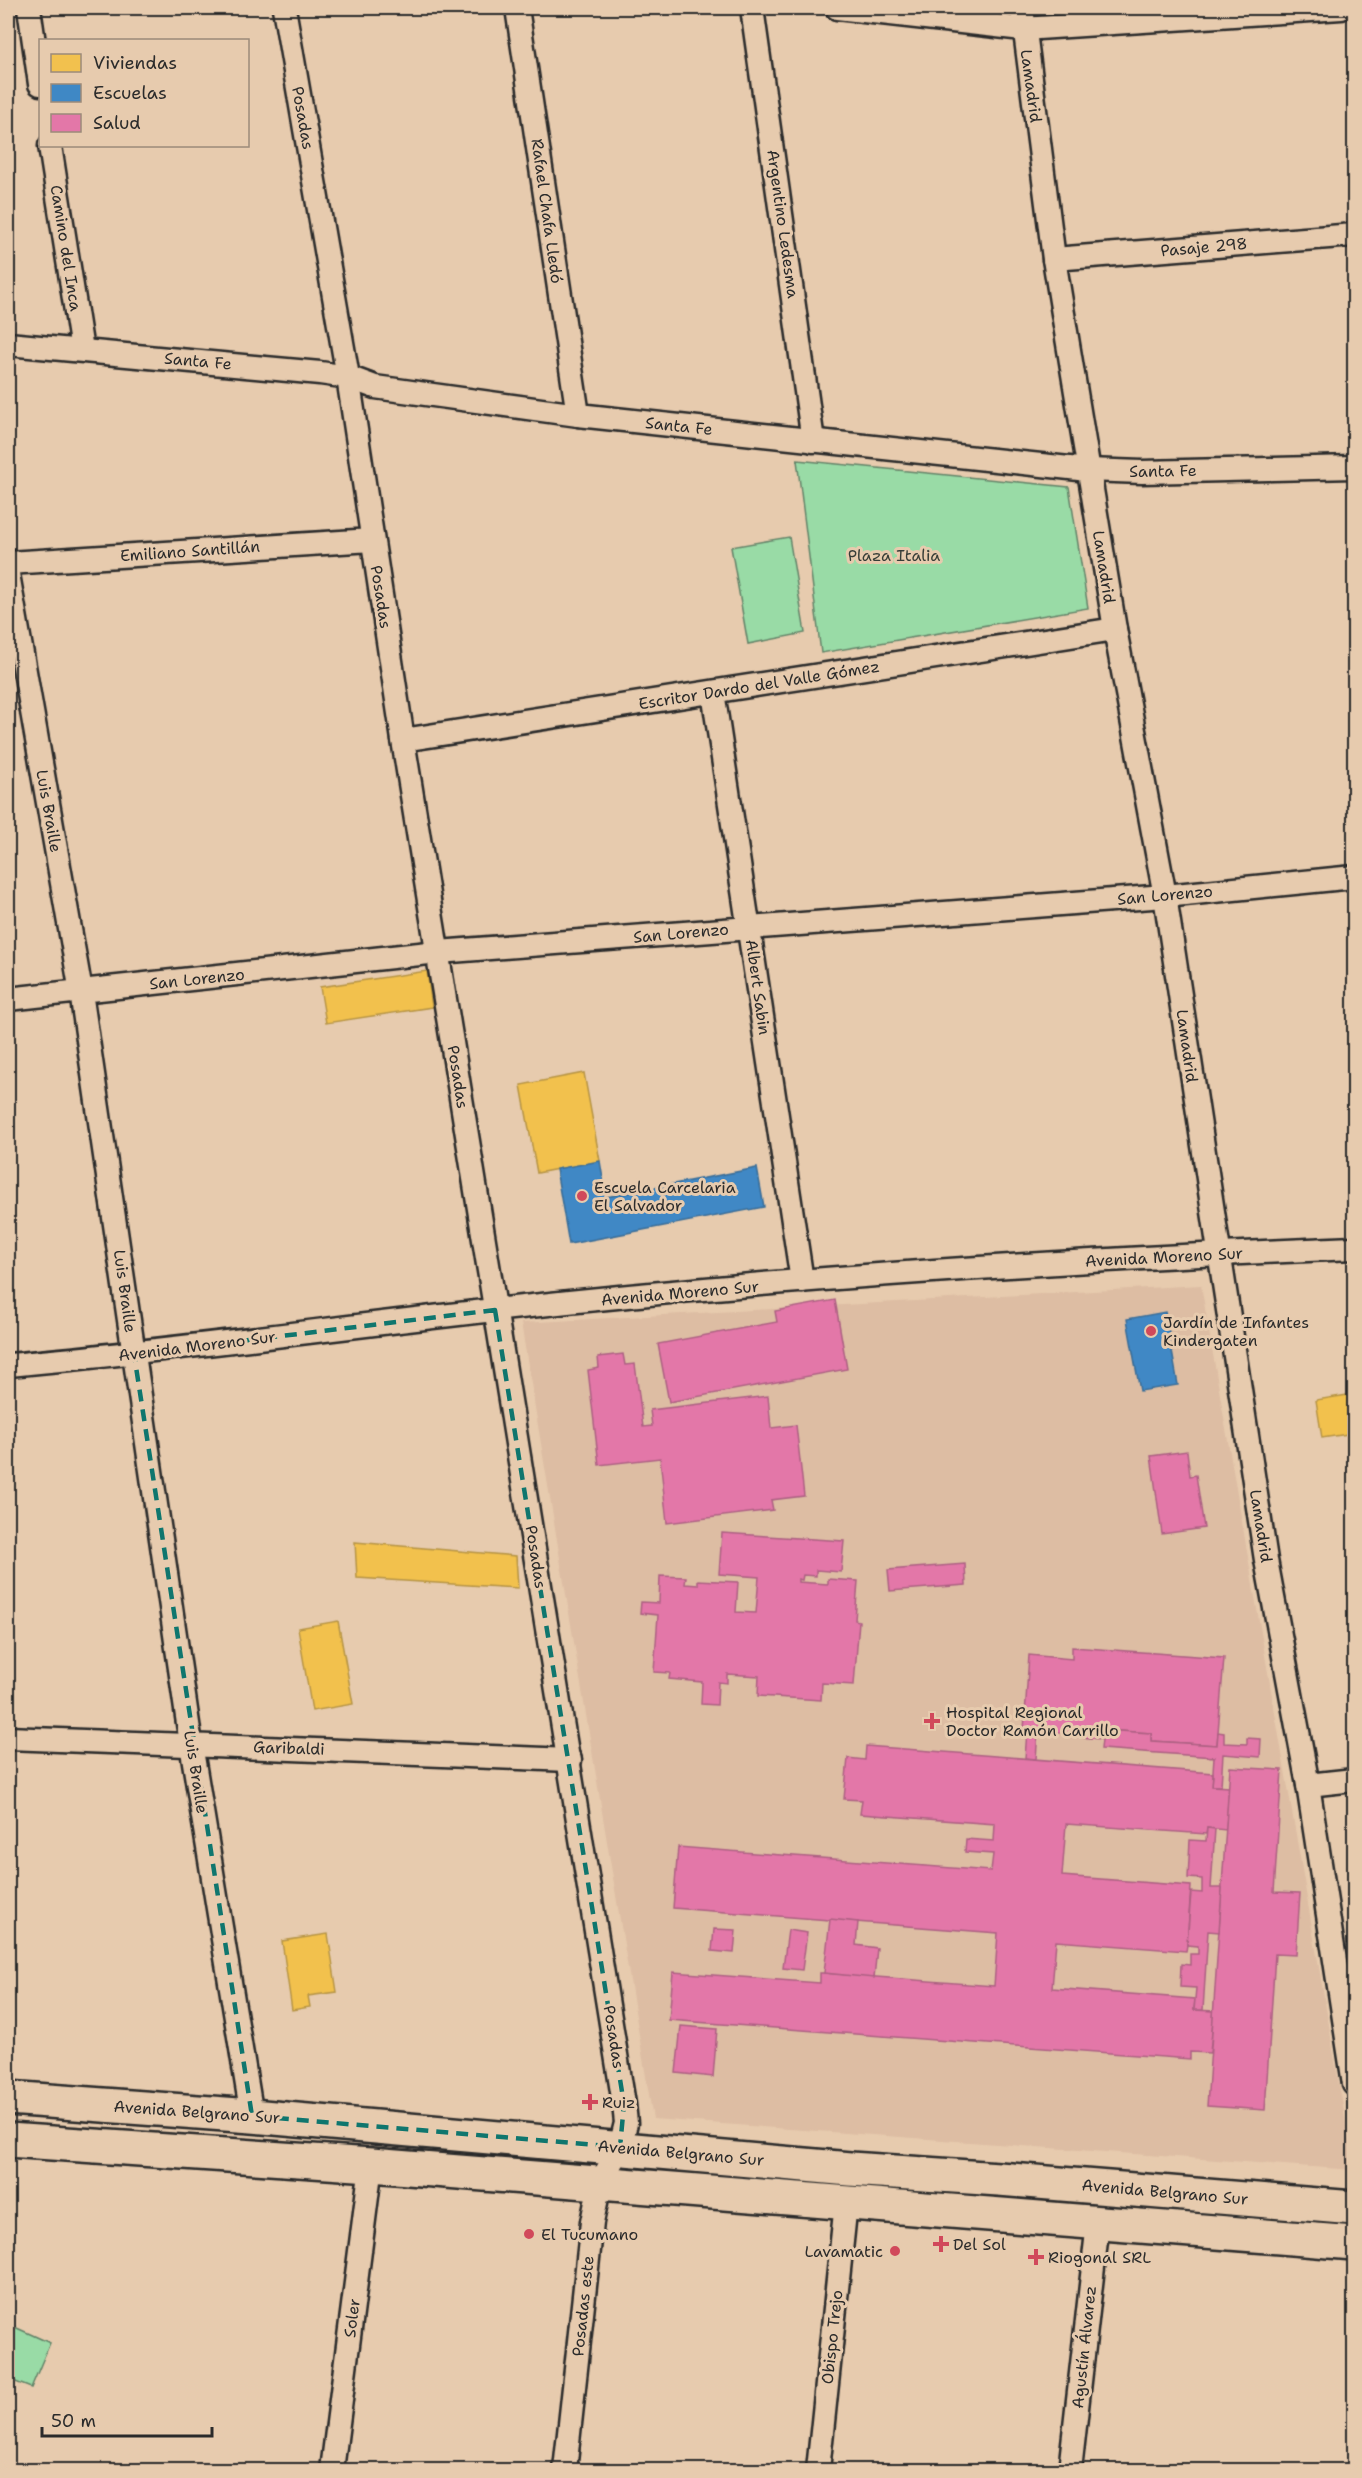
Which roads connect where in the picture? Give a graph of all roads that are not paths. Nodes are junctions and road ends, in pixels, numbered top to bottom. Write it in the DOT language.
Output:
graph roads {
  1 [pos="29,8"];
  2 [pos="284,8"];
  3 [pos="517,8"];
  4 [pos="752,8"];
  5 [pos="837,8"];
  6 [pos="1341,8"];
  7 [pos="1023,19"];
  8 [pos="39,77"];
  9 [pos="50,147"];
  10 [pos="1354,235"];
  11 [pos="1054,259"];
  12 [pos="8,344"];
  13 [pos="82,350"];
  14 [pos="348,377"];
  15 [pos="578,415"];
  16 [pos="813,441"];
  17 [pos="1354,467"];
  18 [pos="1088,470"];
  19 [pos="372,540"];
  20 [pos="8,563"];
  21 [pos="8,574"];
  22 [pos="1115,629"];
  23 [pos="713,692"];
  24 [pos="403,741"];
  25 [pos="1354,877"];
  26 [pos="1165,896"];
  27 [pos="750,927"];
  28 [pos="438,952"];
  29 [pos="81,992"];
  30 [pos="8,999"];
  31 [pos="1354,1248"];
  32 [pos="1218,1254"];
  33 [pos="802,1281"];
  34 [pos="495,1310"];
  35 [pos="134,1354"];
  36 [pos="8,1365"];
  37 [pos="8,1738"];
  38 [pos="191,1744"];
  39 [pos="570,1760"];
  40 [pos="1354,1780"];
  41 [pos="1308,1785"];
  42 [pos="1354,2084"];
  43 [pos="8,2098"];
  44 [pos="252,2116"];
  45 [pos="8,2140"];
  46 [pos="620,2147"];
  47 [pos="371,2164"];
  48 [pos="600,2182"];
  49 [pos="846,2203"];
  50 [pos="1354,2208"];
  51 [pos="1098,2223"];
  52 [pos="1354,2243"];
  53 [pos="332,2470"];
  54 [pos="565,2470"];
  55 [pos="818,2470"];
  56 [pos="1071,2470"];
  1 -- 8 [label="street"];
  2 -- 14 [label="street, Posadas"];
  3 -- 15 [label="street, Rafael Chafa Lledó"];
  4 -- 16 [label="street, Argentino Ledesma"];
  5 -- 7 [label="street"];
  6 -- 7 [label="street"];
  7 -- 11 [label="street, Lamadrid"];
  9 -- 13 [label="street, Camino del Inca"];
  10 -- 11 [label="street, Pasaje 298"];
  11 -- 18 [label="street, Lamadrid"];
  12 -- 13 [label="street, Santa Fe"];
  13 -- 14 [label="street, Santa Fe"];
  14 -- 15 [label="street, Santa Fe"];
  14 -- 19 [label="street, Posadas"];
  15 -- 16 [label="street, Santa Fe"];
  16 -- 18 [label="street, Santa Fe"];
  17 -- 18 [label="street, Santa Fe"];
  18 -- 22 [label="street, Lamadrid"];
  19 -- 20 [label="street, Emiliano Santillán"];
  19 -- 24 [label="street, Posadas"];
  21 -- 29 [label="street, Luis Braille"];
  22 -- 23 [label="street, Escritor Dardo del Valle Gómez"];
  22 -- 26 [label="street, Lamadrid"];
  23 -- 24 [label="street, Escritor Dardo del Valle Gómez"];
  23 -- 27 [label="street, Albert Sabin"];
  24 -- 28 [label="street, Posadas"];
  25 -- 26 [label="street, San Lorenzo"];
  26 -- 27 [label="street, San Lorenzo"];
  26 -- 32 [label="street, Lamadrid"];
  27 -- 28 [label="street, San Lorenzo"];
  27 -- 33 [label="street, Albert Sabin"];
  28 -- 29 [label="street, San Lorenzo"];
  28 -- 34 [label="street, Posadas"];
  29 -- 30 [label="street, San Lorenzo"];
  29 -- 35 [label="street, Luis Braille"];
  31 -- 32 [label="street, Avenida Moreno Sur"];
  32 -- 33 [label="street, Avenida Moreno Sur"];
  32 -- 41 [label="street, Lamadrid"];
  33 -- 34 [label="street, Avenida Moreno Sur"];
  34 -- 35 [label="street, Avenida Moreno Sur"];
  34 -- 39 [label="street, Posadas"];
  35 -- 36 [label="street, Avenida Moreno Sur"];
  35 -- 38 [label="street, Luis Braille"];
  37 -- 38 [label="street, Garibaldi"];
  38 -- 39 [label="street, Garibaldi"];
  38 -- 44 [label="street, Luis Braille"];
  39 -- 46 [label="street, Posadas"];
  40 -- 41 [label="street"];
  41 -- 42 [label="street, Lamadrid"];
  43 -- 44 [label="highway, Avenida Belgrano Sur"];
  44 -- 46 [label="highway, Avenida Belgrano Sur"];
  45 -- 47 [label="highway"];
  46 -- 48 [label="street, Posadas este"];
  46 -- 50 [label="highway, Avenida Belgrano Sur"];
  47 -- 48 [label="highway"];
  47 -- 53 [label="street, Soler"];
  48 -- 49 [label="highway"];
  48 -- 54 [label="street, Posadas este"];
  49 -- 51 [label="highway"];
  49 -- 55 [label="street, Obispo Trejo"];
  51 -- 52 [label="highway"];
  51 -- 56 [label="street, Agustín Álvarez"];
}
